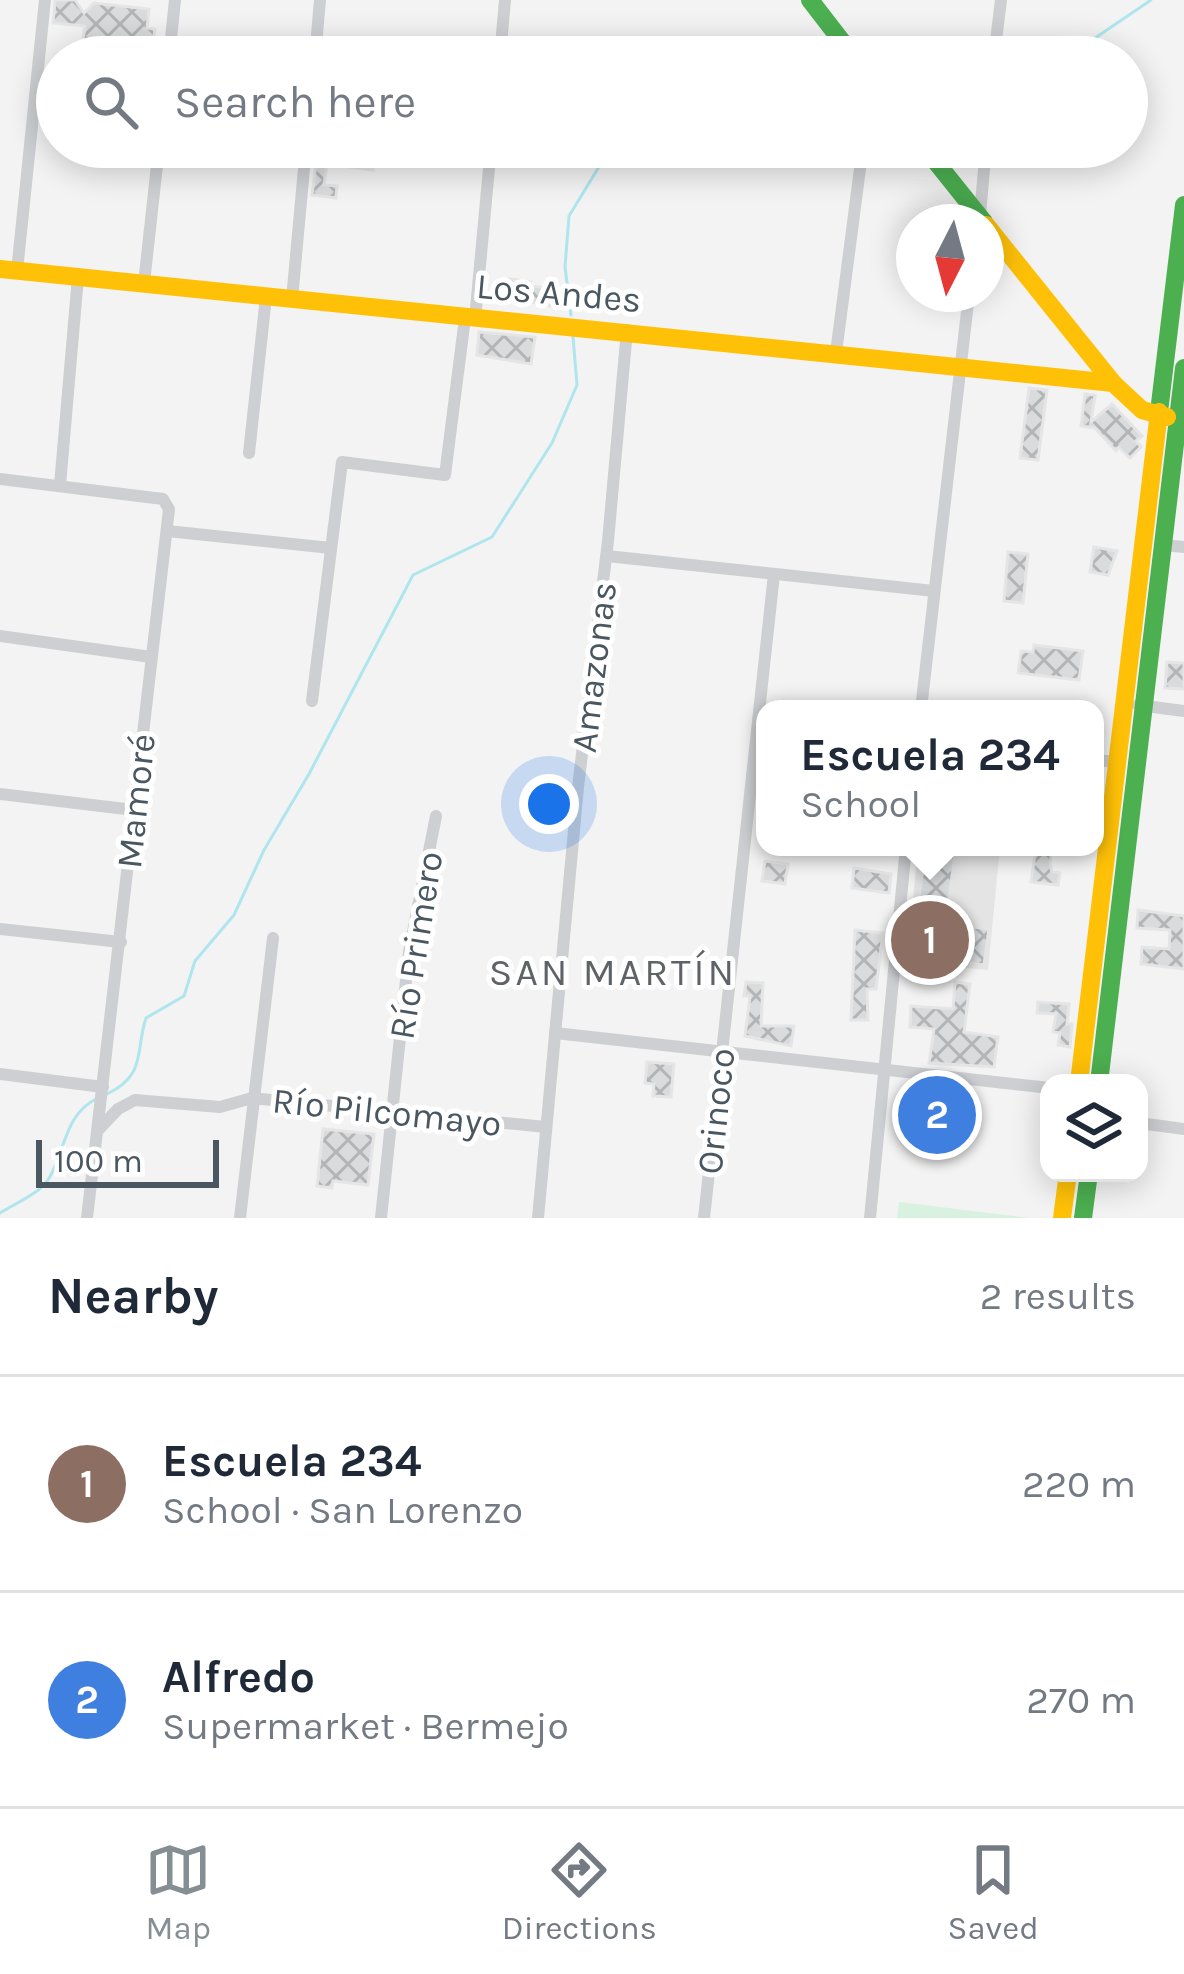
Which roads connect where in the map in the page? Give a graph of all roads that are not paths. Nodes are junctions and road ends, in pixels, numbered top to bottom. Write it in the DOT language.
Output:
graph roads {
  1 [pos="46,0"];
  2 [pos="175,0"];
  3 [pos="320,0"];
  4 [pos="505,0"];
  5 [pos="810,0"];
  6 [pos="1000,0"];
  7 [pos="42,36"];
  8 [pos="171,36"];
  9 [pos="317,36"];
  10 [pos="502,36"];
  11 [pos="838,36"];
  12 [pos="996,36"];
  13 [pos="36,87"];
  14 [pos="157,168"];
  15 [pos="304,168"];
  16 [pos="488,168"];
  17 [pos="860,168"];
  18 [pos="940,168"];
  19 [pos="985,168"];
  20 [pos="969,204"];
  21 [pos="983,204"];
  22 [pos="1184,205"];
  23 [pos="1004,248"];
  24 [pos="8,270"];
  25 [pos="78,278"];
  26 [pos="144,283"];
  27 [pos="266,297"];
  28 [pos="292,299"];
  29 [pos="1179,299"];
  30 [pos="966,312"];
  31 [pos="470,318"];
  32 [pos="627,330"];
  33 [pos="836,353"];
  34 [pos="959,366"];
  35 [pos="1184,368"];
  36 [pos="1113,383"];
  37 [pos="1168,417"];
  38 [pos="249,453"];
  39 [pos="0,479"];
  40 [pos="60,485"];
  41 [pos="166,531"];
  42 [pos="1163,545"];
  43 [pos="1184,547"];
  44 [pos="331,548"];
  45 [pos="607,556"];
  46 [pos="774,574"];
  47 [pos="934,591"];
  48 [pos="0,636"];
  49 [pos="151,657"];
  50 [pos="760,700"];
  51 [pos="922,700"];
  52 [pos="312,701"];
  53 [pos="1134,704"];
  54 [pos="1184,711"];
  55 [pos="756,736"];
  56 [pos="1104,761"];
  57 [pos="1117,762"];
  58 [pos="0,794"];
  59 [pos="134,811"];
  60 [pos="436,816"];
  61 [pos="905,856"];
  62 [pos="0,929"];
  63 [pos="273,938"];
  64 [pos="121,942"];
  65 [pos="555,1033"];
  66 [pos="721,1051"];
  67 [pos="886,1070"];
  68 [pos="1079,1074"];
  69 [pos="1100,1074"];
  70 [pos="0,1075"];
  71 [pos="103,1087"];
  72 [pos="1040,1087"];
  73 [pos="252,1098"];
  74 [pos="391,1111"];
  75 [pos="1148,1125"];
  76 [pos="546,1126"];
  77 [pos="1184,1129"];
  78 [pos="98,1131"];
  79 [pos="1067,1182"];
  80 [pos="1088,1182"];
  81 [pos="87,1218"];
  82 [pos="239,1218"];
  83 [pos="381,1218"];
  84 [pos="538,1218"];
  85 [pos="704,1218"];
  86 [pos="870,1218"];
  87 [pos="1062,1218"];
  88 [pos="1083,1218"];
  1 -- 7 [label="street"];
  2 -- 8 [label="street"];
  3 -- 9 [label="street"];
  4 -- 10 [label="street"];
  5 -- 11 [label="main road"];
  6 -- 12 [label="street"];
  13 -- 24 [label="street"];
  14 -- 26 [label="street"];
  15 -- 28 [label="street"];
  16 -- 31 [label="street"];
  17 -- 33 [label="street"];
  18 -- 20 [label="main road"];
  19 -- 21 [label="street"];
  22 -- 29 [label="main road"];
  23 -- 36 [label="main road"];
  24 -- 25 [label="main road, Los Andes"];
  25 -- 26 [label="main road, Los Andes"];
  25 -- 40 [label="street"];
  26 -- 27 [label="main road, Los Andes"];
  27 -- 28 [label="main road, Los Andes"];
  27 -- 38 [label="street"];
  28 -- 31 [label="main road, Los Andes"];
  29 -- 37 [label="main road"];
  30 -- 34 [label="street"];
  31 -- 32 [label="main road, Los Andes"];
  31 -- 44 [label="street"];
  32 -- 33 [label="main road, Los Andes"];
  32 -- 45 [label="street, Amazonas"];
  33 -- 34 [label="main road, Los Andes"];
  34 -- 36 [label="main road, Los Andes"];
  34 -- 47 [label="street"];
  35 -- 37 [label="main road"];
  36 -- 37 [label="main road"];
  37 -- 42 [label="main road"];
  37 -- 53 [label="main road"];
  39 -- 40 [label="street"];
  40 -- 41 [label="street, Mamoré"];
  41 -- 44 [label="street"];
  41 -- 49 [label="street, Mamoré"];
  42 -- 43 [label="street"];
  42 -- 53 [label="main road"];
  44 -- 52 [label="street"];
  45 -- 46 [label="street"];
  45 -- 65 [label="street, Amazonas"];
  46 -- 47 [label="street"];
  46 -- 50 [label="street, Orinoco"];
  47 -- 51 [label="street"];
  48 -- 49 [label="street"];
  49 -- 59 [label="street, Mamoré"];
  53 -- 54 [label="street"];
  53 -- 57 [label="main road"];
  53 -- 69 [label="main road"];
  55 -- 66 [label="street, Orinoco"];
  56 -- 57 [label="street"];
  57 -- 68 [label="main road"];
  58 -- 59 [label="street"];
  59 -- 64 [label="street, Mamoré"];
  60 -- 74 [label="street, Río Primero"];
  61 -- 67 [label="street"];
  62 -- 64 [label="street"];
  63 -- 73 [label="street"];
  64 -- 71 [label="street, Mamoré"];
  65 -- 66 [label="street"];
  65 -- 76 [label="street, Amazonas"];
  66 -- 67 [label="street"];
  66 -- 85 [label="street, Orinoco"];
  67 -- 72 [label="street"];
  67 -- 86 [label="street"];
  70 -- 71 [label="street"];
  71 -- 78 [label="street, Mamoré"];
  73 -- 74 [label="street, Río Pilcomayo"];
  73 -- 78 [label="street, Río Pilcomayo"];
  73 -- 82 [label="street"];
  74 -- 76 [label="street, Río Pilcomayo"];
  74 -- 83 [label="street, Río Primero"];
  75 -- 77 [label="street"];
  76 -- 84 [label="street, Amazonas"];
  78 -- 81 [label="street, Mamoré"];
  79 -- 87 [label="main road"];
  80 -- 88 [label="main road"];
}
